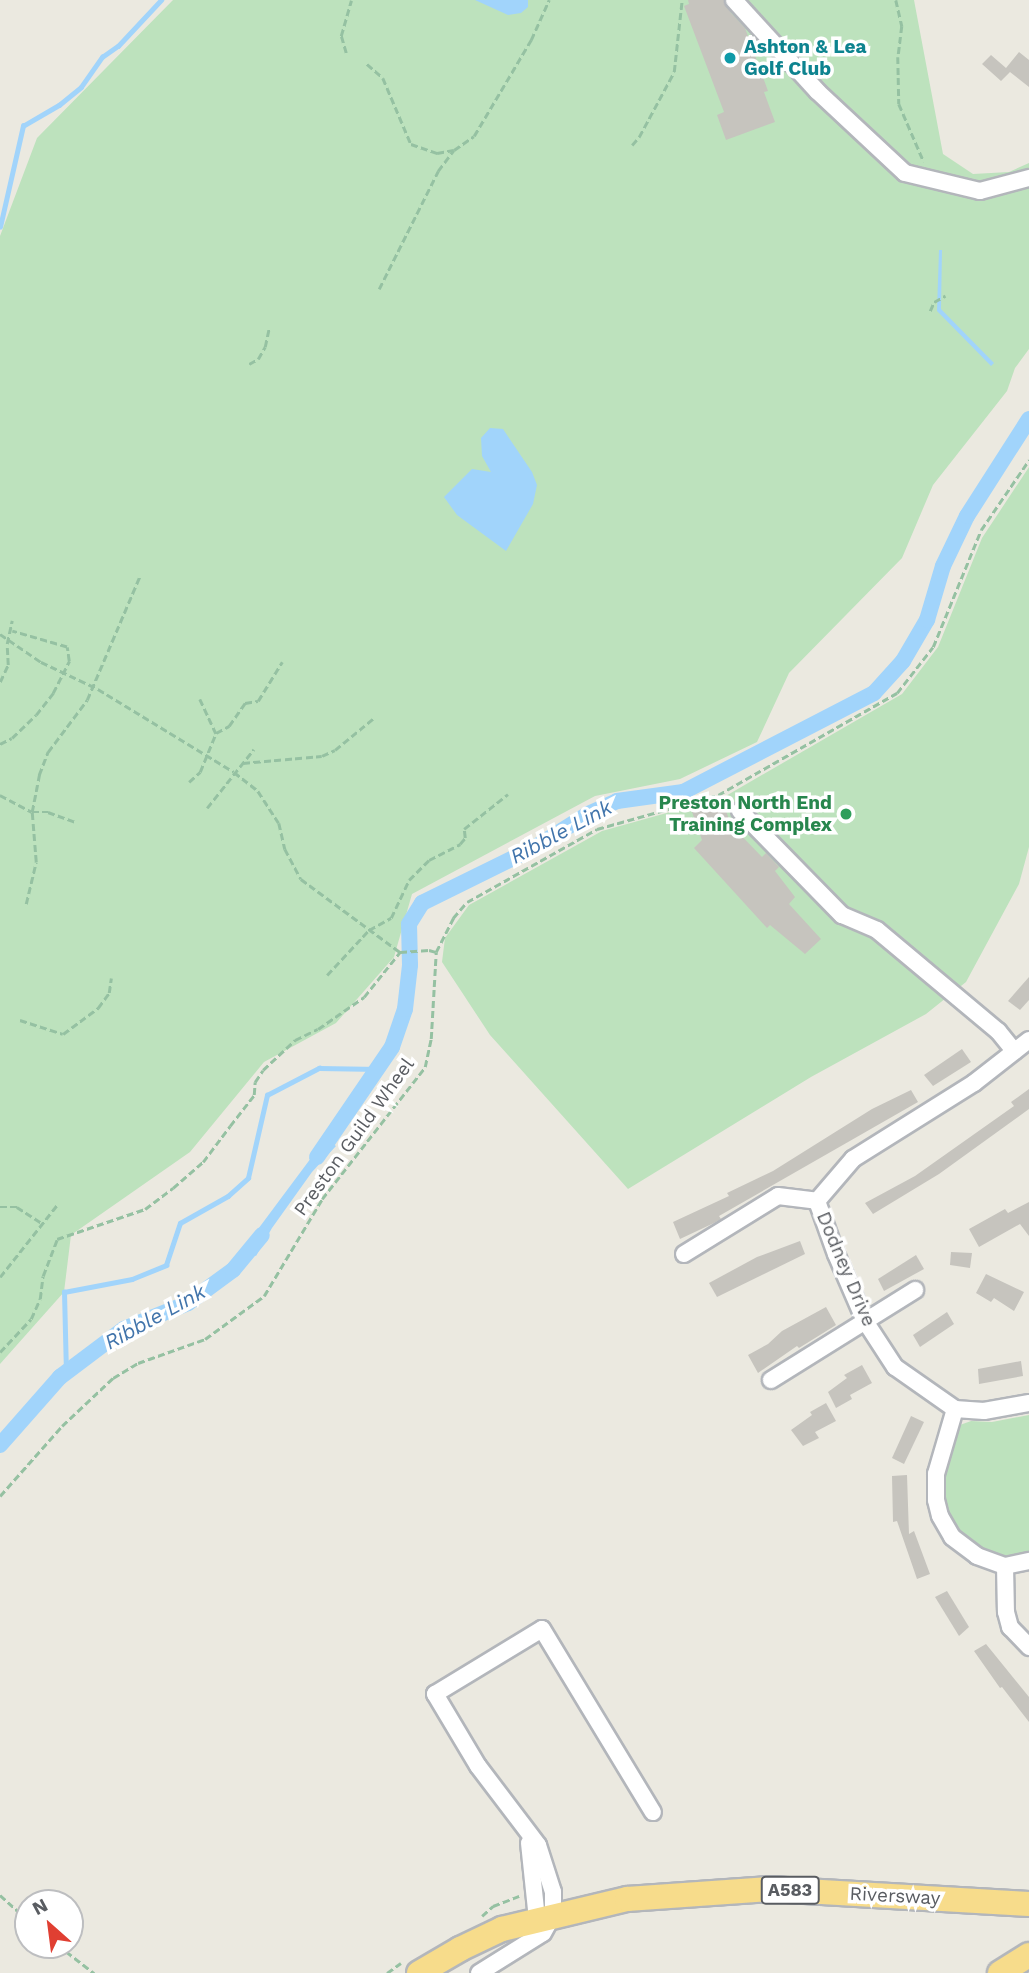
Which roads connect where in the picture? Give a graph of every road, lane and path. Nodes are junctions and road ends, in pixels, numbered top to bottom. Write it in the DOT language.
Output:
graph roads {
  1 [pos="351,0"];
  2 [pos="549,0"];
  3 [pos="681,0"];
  4 [pos="734,0"];
  5 [pos="896,0"];
  6 [pos="346,53"];
  7 [pos="367,64"];
  8 [pos="632,145"];
  9 [pos="454,150"];
  10 [pos="1029,178"];
  11 [pos="946,184"];
  12 [pos="379,289"];
  13 [pos="945,296"];
  14 [pos="929,311"];
  15 [pos="269,328"];
  16 [pos="249,364"];
  17 [pos="1029,460"];
  18 [pos="140,576"];
  19 [pos="12,621"];
  20 [pos="12,631"];
  21 [pos="0,634"];
  22 [pos="9,638"];
  23 [pos="282,662"];
  24 [pos="63,672"];
  25 [pos="0,682"];
  26 [pos="93,687"];
  27 [pos="200,699"];
  28 [pos="375,717"];
  29 [pos="216,733"];
  30 [pos="0,744"];
  31 [pos="254,749"];
  32 [pos="205,755"];
  33 [pos="243,762"];
  34 [pos="234,772"];
  35 [pos="189,782"];
  36 [pos="508,794"];
  37 [pos="0,795"];
  38 [pos="207,808"];
  39 [pos="740,811"];
  40 [pos="32,812"];
  41 [pos="75,822"];
  42 [pos="26,904"];
  43 [pos="369,930"];
  44 [pos="400,952"];
  45 [pos="436,952"];
  46 [pos="327,975"];
  47 [pos="111,978"];
  48 [pos="20,1020"];
  49 [pos="1029,1040"];
  50 [pos="1014,1051"];
  51 [pos="817,1201"];
  52 [pos="57,1205"];
  53 [pos="0,1208"];
  54 [pos="42,1223"];
  55 [pos="684,1254"];
  56 [pos="0,1277"];
  57 [pos="915,1290"];
  58 [pos="865,1321"];
  59 [pos="0,1352"];
  60 [pos="771,1380"];
  61 [pos="1029,1403"];
  62 [pos="955,1409"];
  63 [pos="0,1496"];
  64 [pos="1029,1561"];
  65 [pos="1005,1566"];
  66 [pos="1029,1647"];
  67 [pos="653,1812"];
  68 [pos="524,1894"];
  69 [pos="0,1895"];
  70 [pos="1029,1904"];
  71 [pos="14,1908"];
  72 [pos="545,1917"];
  73 [pos="473,1921"];
  74 [pos="1029,1955"];
  75 [pos="76,1959"];
  76 [pos="413,1966"];
  77 [pos="94,1973"];
  78 [pos="387,1973"];
  79 [pos="479,1973"];
  80 [pos="1000,1973"];
  1 -- 6 [label="path"];
  2 -- 9 [label="path"];
  3 -- 8 [label="path"];
  4 -- 11 [label="street"];
  5 -- 11 [label="path"];
  7 -- 9 [label="path"];
  9 -- 12 [label="path"];
  10 -- 11 [label="street"];
  13 -- 14 [label="path"];
  15 -- 16 [label="path"];
  17 -- 45 [label="path, Preston Guild Wheel"];
  18 -- 26 [label="path"];
  19 -- 20 [label="path"];
  20 -- 22 [label="path"];
  20 -- 24 [label="path"];
  21 -- 22 [label="path"];
  22 -- 24 [label="path"];
  22 -- 25 [label="path"];
  23 -- 29 [label="path"];
  24 -- 26 [label="path"];
  24 -- 30 [label="path"];
  26 -- 32 [label="path"];
  26 -- 40 [label="path"];
  27 -- 29 [label="path"];
  28 -- 33 [label="path"];
  29 -- 32 [label="path"];
  31 -- 33 [label="path"];
  32 -- 34 [label="path"];
  32 -- 35 [label="path"];
  33 -- 34 [label="path"];
  34 -- 38 [label="path"];
  34 -- 43 [label="path"];
  36 -- 43 [label="path"];
  37 -- 40 [label="path"];
  39 -- 50 [label="street"];
  40 -- 41 [label="path"];
  40 -- 42 [label="path"];
  43 -- 44 [label="path"];
  43 -- 46 [label="path"];
  44 -- 45 [label="path"];
  44 -- 59 [label="path"];
  45 -- 63 [label="path, Preston Guild Wheel"];
  47 -- 48 [label="path"];
  49 -- 50 [label="street, Dodney Drive"];
  50 -- 51 [label="street, Dodney Drive"];
  51 -- 55 [label="street"];
  51 -- 58 [label="street, Dodney Drive"];
  52 -- 54 [label="path"];
  53 -- 54 [label="path"];
  54 -- 56 [label="path"];
  57 -- 58 [label="street"];
  58 -- 60 [label="street"];
  58 -- 62 [label="street, Dodney Drive"];
  61 -- 62 [label="street"];
  62 -- 65 [label="street"];
  64 -- 65 [label="street"];
  65 -- 66 [label="street"];
  67 -- 72 [label="street"];
  68 -- 73 [label="path"];
  69 -- 71 [label="path"];
  70 -- 72 [label="highway, Riversway / A583"];
  72 -- 76 [label="highway, Riversway / A583"];
  72 -- 79 [label="street"];
  74 -- 80 [label="highway"];
  75 -- 77 [label="path"];
  76 -- 78 [label="path"];
}
